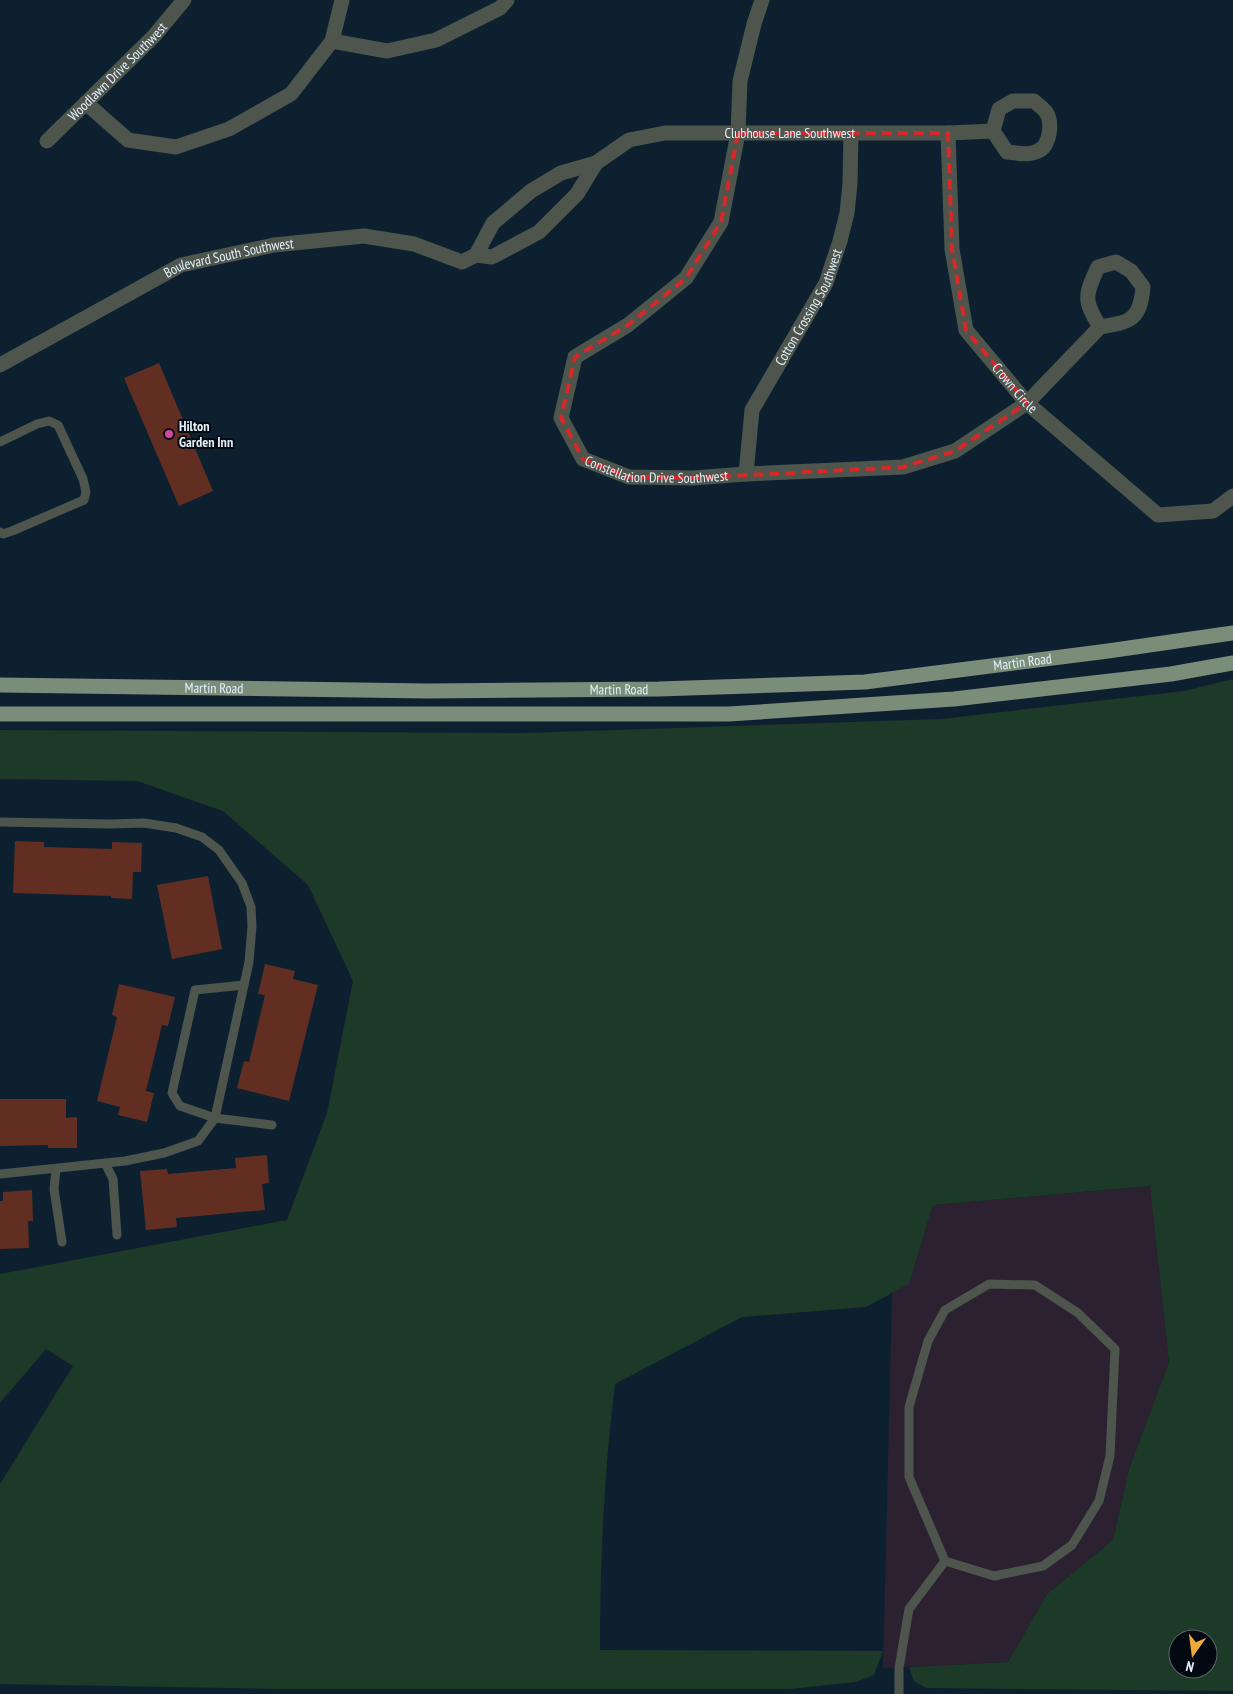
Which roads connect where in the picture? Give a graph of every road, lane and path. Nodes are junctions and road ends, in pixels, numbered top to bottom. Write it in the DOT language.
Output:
graph roads {
  1 [pos="184,0"];
  2 [pos="342,0"];
  3 [pos="507,0"];
  4 [pos="762,0"];
  5 [pos="332,41"];
  6 [pos="86,103"];
  7 [pos="992,131"];
  8 [pos="738,133"];
  9 [pos="851,133"];
  10 [pos="948,133"];
  11 [pos="47,141"];
  12 [pos="596,163"];
  13 [pos="530,237"];
  14 [pos="476,255"];
  15 [pos="1100,327"];
  16 [pos="0,365"];
  17 [pos="1026,404"];
  18 [pos="0,442"];
  19 [pos="746,474"];
  20 [pos="1233,496"];
  21 [pos="0,532"];
  22 [pos="1233,633"];
  23 [pos="1233,663"];
  24 [pos="0,685"];
  25 [pos="0,714"];
  26 [pos="0,822"];
  27 [pos="244,985"];
  28 [pos="216,1118"];
  29 [pos="272,1125"];
  30 [pos="105,1163"];
  31 [pos="56,1169"];
  32 [pos="0,1174"];
  33 [pos="117,1235"];
  34 [pos="62,1242"];
  35 [pos="945,1561"];
  36 [pos="899,1694"];
  1 -- 6 [label="street, Woodlawn Drive Southwest"];
  2 -- 5 [label="street"];
  3 -- 5 [label="street"];
  4 -- 8 [label="street, Constellation Drive Southwest"];
  5 -- 6 [label="street"];
  6 -- 11 [label="street, Woodlawn Drive Southwest"];
  7 -- 10 [label="street, Clubhouse Lane Southwest"];
  8 -- 9 [label="street, Clubhouse Lane Southwest"];
  8 -- 12 [label="street, Clubhouse Lane Southwest"];
  8 -- 19 [label="street, Constellation Drive Southwest"];
  9 -- 10 [label="street, Clubhouse Lane Southwest"];
  9 -- 19 [label="street, Cotton Crossing Southwest"];
  10 -- 17 [label="street, Crown Circle"];
  12 -- 13 [label="street, Clubhouse Lane Southwest"];
  12 -- 14 [label="street, Clubhouse Lane Southwest"];
  13 -- 14 [label="street, Boulevard South Southwest"];
  14 -- 16 [label="street, Boulevard South Southwest"];
  15 -- 15 [label="street"];
  15 -- 17 [label="street, Constellation Drive Southwest"];
  17 -- 19 [label="street, Constellation Drive Southwest"];
  17 -- 20 [label="street, Crown Circle"];
  18 -- 21 [label="lane"];
  22 -- 24 [label="main road, Martin Road"];
  23 -- 25 [label="main road, Martin Road"];
  26 -- 27 [label="lane"];
  27 -- 28 [label="lane"];
  27 -- 28 [label="lane"];
  28 -- 29 [label="lane"];
  28 -- 30 [label="lane"];
  30 -- 31 [label="lane"];
  30 -- 33 [label="lane"];
  31 -- 32 [label="lane"];
  31 -- 34 [label="lane"];
  35 -- 35 [label="lane"];
  35 -- 36 [label="lane"];
}
